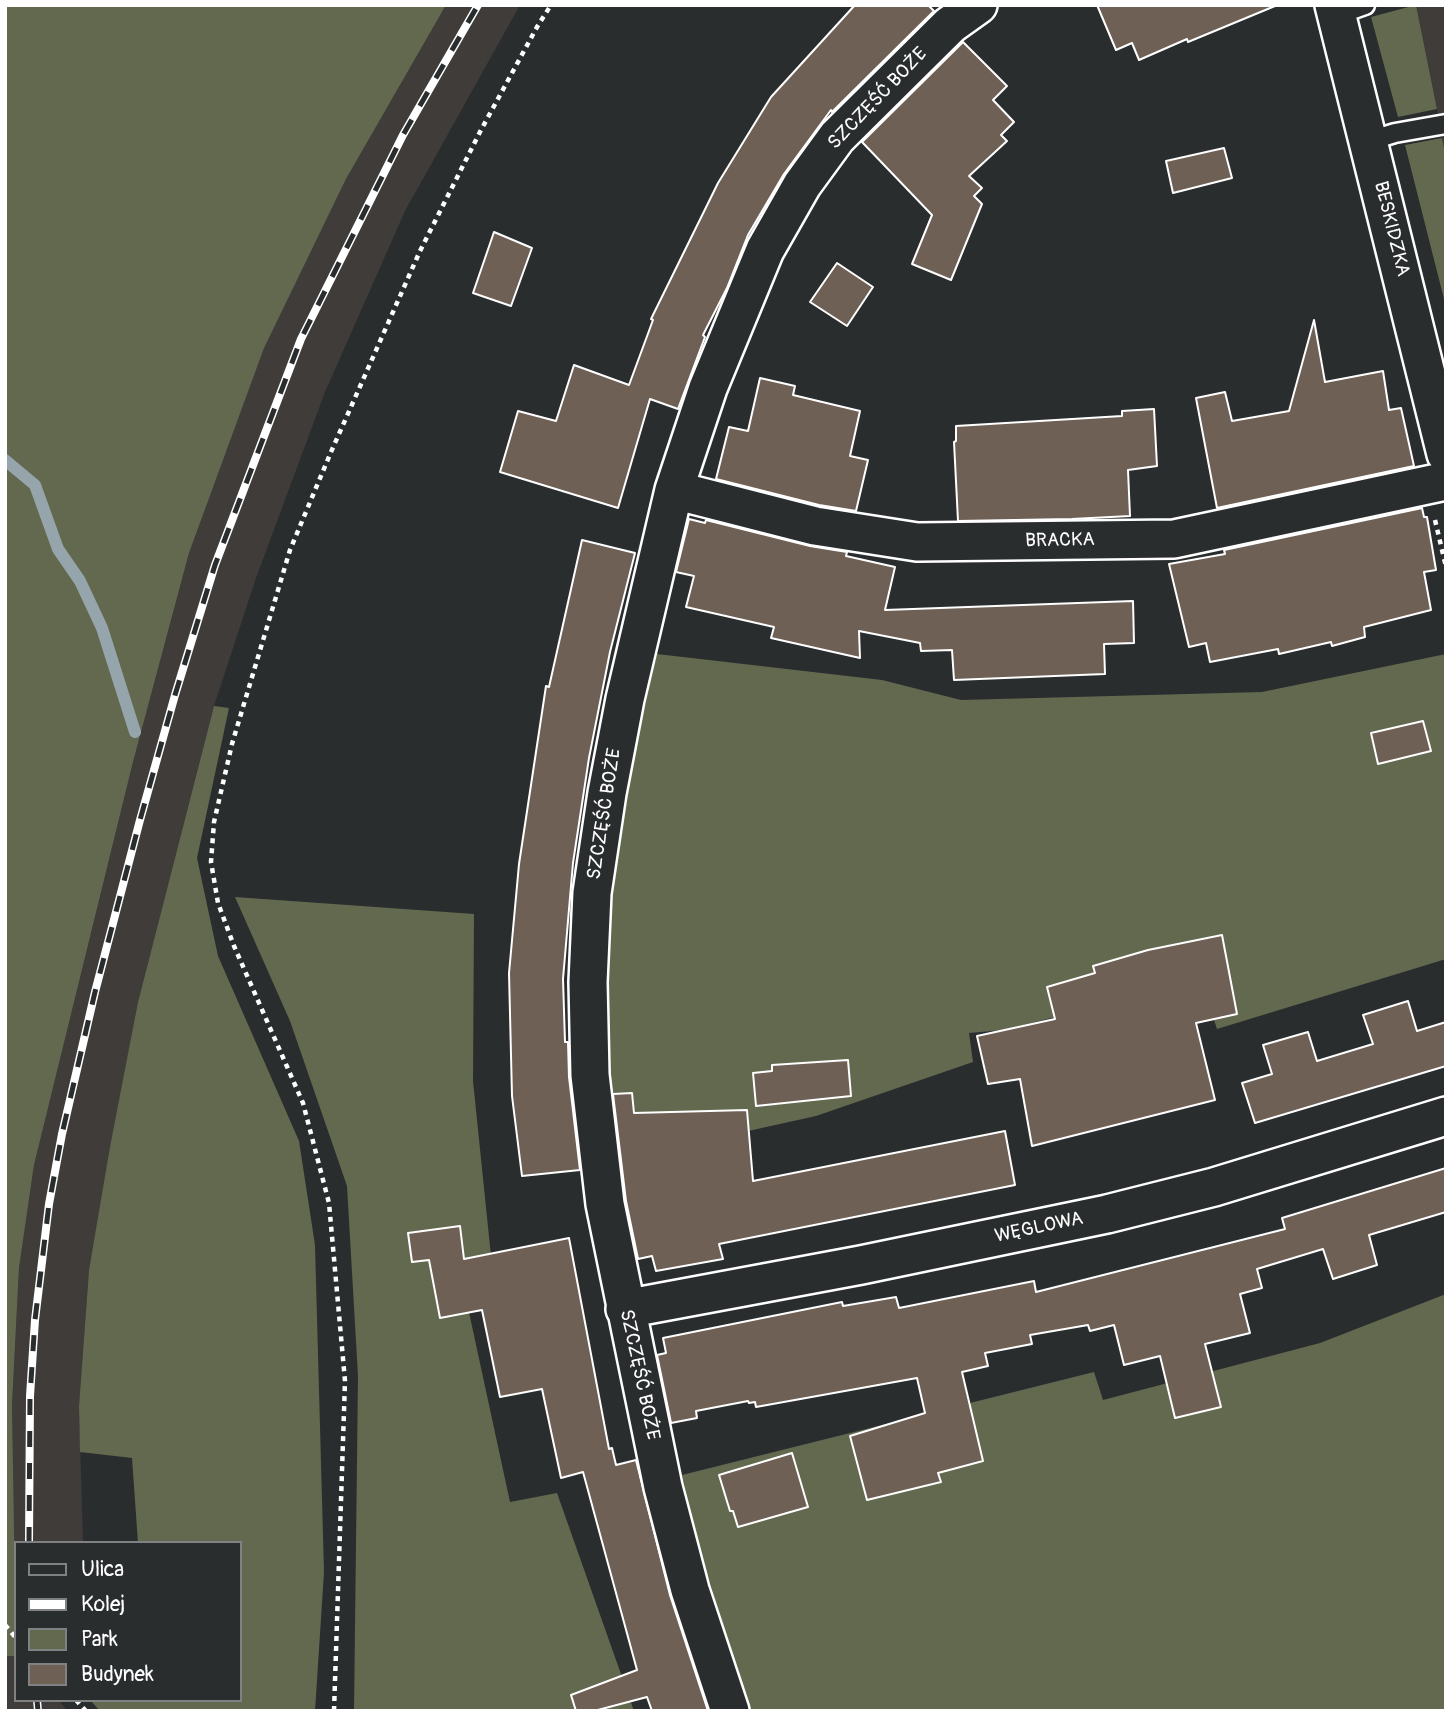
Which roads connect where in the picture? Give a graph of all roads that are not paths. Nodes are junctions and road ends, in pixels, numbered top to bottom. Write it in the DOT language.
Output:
graph roads {
  1 [pos="978,5"];
  2 [pos="1345,8"];
  3 [pos="1446,124"];
  4 [pos="1369,141"];
  5 [pos="1446,454"];
  6 [pos="674,490"];
  7 [pos="1439,495"];
  8 [pos="1446,1116"];
  9 [pos="625,1309"];
  10 [pos="730,1711"];
  1 -- 6 [label="street, SZCZĘŚĆ BOŻE"];
  2 -- 4 [label="street, BESKIDZKA"];
  3 -- 4 [label="lane"];
  4 -- 5 [label="street, BESKIDZKA"];
  6 -- 7 [label="street, BRACKA"];
  6 -- 9 [label="street, SZCZĘŚĆ BOŻE"];
  8 -- 9 [label="street, WĘGLOWA"];
  9 -- 10 [label="street, SZCZĘŚĆ BOŻE"];
}
